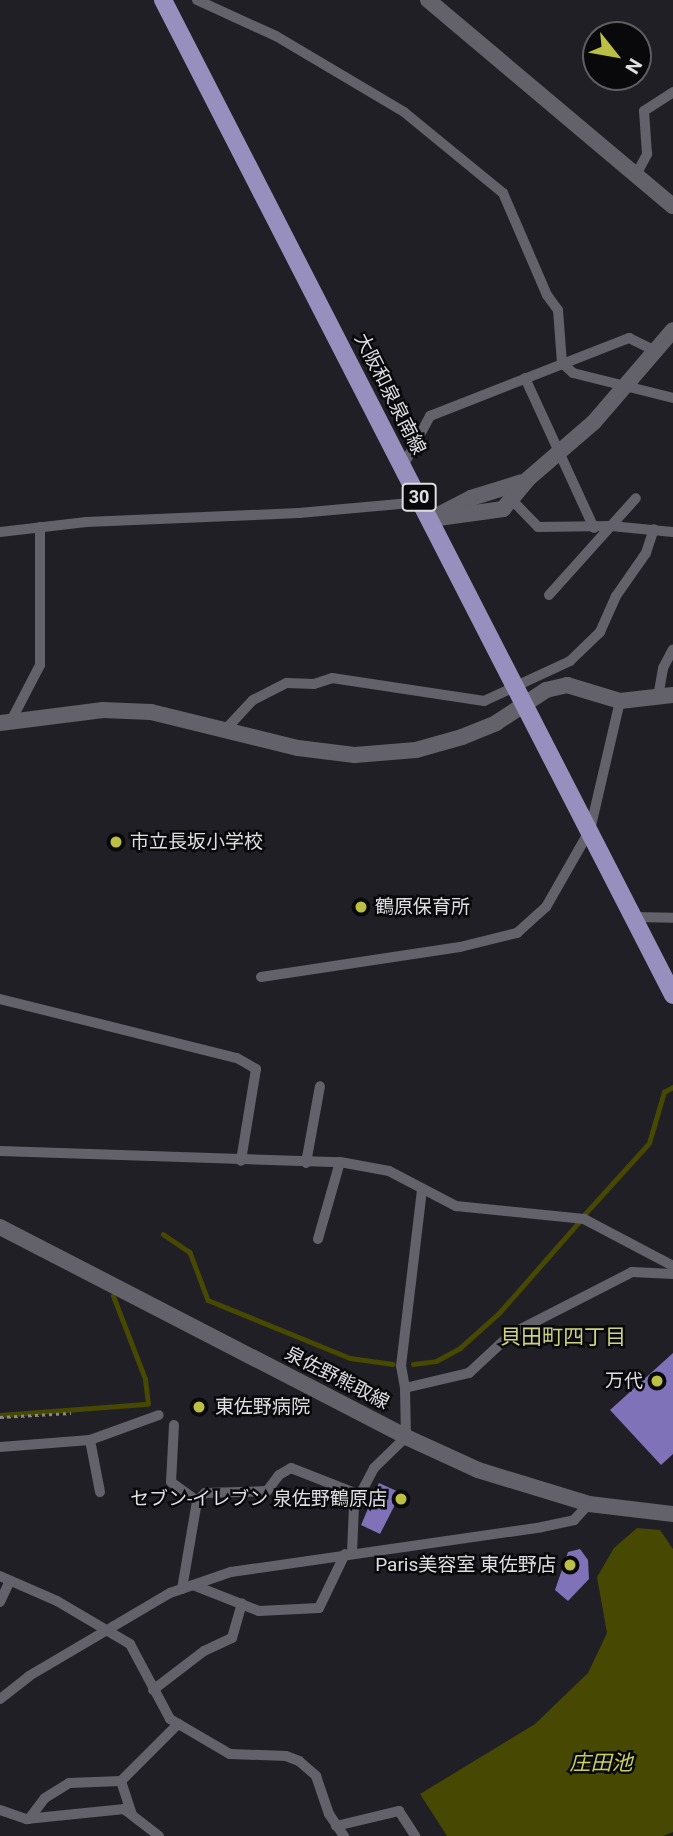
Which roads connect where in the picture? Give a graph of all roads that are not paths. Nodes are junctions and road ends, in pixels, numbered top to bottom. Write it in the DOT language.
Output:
graph roads {
  1 [pos="163,0"];
  2 [pos="197,0"];
  3 [pos="428,0"];
  4 [pos="673,93"];
  5 [pos="636,175"];
  6 [pos="673,206"];
  7 [pos="673,330"];
  8 [pos="652,349"];
  9 [pos="562,363"];
  10 [pos="525,378"];
  11 [pos="621,387"];
  12 [pos="673,398"];
  13 [pos="559,452"];
  14 [pos="403,466"];
  15 [pos="528,479"];
  16 [pos="636,498"];
  17 [pos="511,499"];
  18 [pos="422,502"];
  19 [pos="431,519"];
  20 [pos="611,526"];
  21 [pos="40,527"];
  22 [pos="594,528"];
  23 [pos="654,529"];
  24 [pos="0,532"];
  25 [pos="673,532"];
  26 [pos="549,596"];
  27 [pos="673,649"];
  28 [pos="514,683"];
  29 [pos="666,696"];
  30 [pos="620,701"];
  31 [pos="525,703"];
  32 [pos="6,721"];
  33 [pos="225,730"];
  34 [pos="590,830"];
  35 [pos="634,917"];
  36 [pos="673,918"];
  37 [pos="261,977"];
  38 [pos="673,995"];
  39 [pos="1,1002"];
  40 [pos="320,1086"];
  41 [pos="0,1151"];
  42 [pos="241,1161"];
  43 [pos="340,1162"];
  44 [pos="306,1163"];
  45 [pos="422,1189"];
  46 [pos="0,1227"];
  47 [pos="318,1239"];
  48 [pos="673,1266"];
  49 [pos="673,1274"];
  50 [pos="405,1388"];
  51 [pos="159,1415"];
  52 [pos="174,1425"];
  53 [pos="406,1437"];
  54 [pos="90,1440"];
  55 [pos="0,1447"];
  56 [pos="100,1492"];
  57 [pos="360,1495"];
  58 [pos="197,1501"];
  59 [pos="589,1504"];
  60 [pos="673,1514"];
  61 [pos="348,1554"];
  62 [pos="5,1578"];
  63 [pos="187,1587"];
  64 [pos="0,1602"];
  65 [pos="242,1603"];
  66 [pos="111,1629"];
  67 [pos="153,1690"];
  68 [pos="5,1691"];
  69 [pos="0,1699"];
  70 [pos="178,1724"];
  71 [pos="121,1781"];
  72 [pos="0,1810"];
  73 [pos="132,1814"];
  74 [pos="29,1819"];
  75 [pos="336,1826"];
  76 [pos="159,1836"];
  77 [pos="344,1836"];
  78 [pos="415,1836"];
  1 -- 14 [label="main road, 大阪和泉泉南線 / 30"];
  2 -- 9 [label="street"];
  3 -- 5 [label="street"];
  4 -- 5 [label="street"];
  5 -- 6 [label="street"];
  7 -- 8 [label="street"];
  8 -- 9 [label="street"];
  8 -- 11 [label="street"];
  9 -- 10 [label="street"];
  9 -- 11 [label="street"];
  10 -- 13 [label="street"];
  10 -- 14 [label="street"];
  11 -- 12 [label="street"];
  11 -- 13 [label="street"];
  13 -- 15 [label="street"];
  13 -- 22 [label="street"];
  14 -- 18 [label="main road, 大阪和泉泉南線 / 30"];
  15 -- 17 [label="street"];
  15 -- 19 [label="street"];
  16 -- 20 [label="street"];
  17 -- 19 [label="street"];
  17 -- 22 [label="street"];
  18 -- 19 [label="main road, 大阪和泉泉南線 / 30"];
  18 -- 21 [label="street"];
  19 -- 28 [label="main road, 大阪和泉泉南線 / 30"];
  20 -- 22 [label="street"];
  20 -- 23 [label="street"];
  20 -- 26 [label="street"];
  21 -- 24 [label="street"];
  21 -- 32 [label="street"];
  23 -- 25 [label="street"];
  23 -- 28 [label="street"];
  27 -- 29 [label="street"];
  28 -- 31 [label="main road, 大阪和泉泉南線 / 30"];
  28 -- 33 [label="street"];
  29 -- 30 [label="street"];
  30 -- 31 [label="street"];
  30 -- 34 [label="street"];
  31 -- 33 [label="street"];
  31 -- 34 [label="main road, 大阪和泉泉南線 / 30"];
  32 -- 33 [label="street"];
  34 -- 35 [label="main road, 大阪和泉泉南線 / 30"];
  34 -- 37 [label="street"];
  35 -- 36 [label="street"];
  35 -- 38 [label="main road, 大阪和泉泉南線 / 30"];
  39 -- 42 [label="street"];
  40 -- 44 [label="street"];
  41 -- 42 [label="street"];
  42 -- 44 [label="street"];
  43 -- 44 [label="street"];
  43 -- 45 [label="street"];
  43 -- 47 [label="street"];
  45 -- 48 [label="street"];
  45 -- 50 [label="street"];
  46 -- 53 [label="street, 泉佐野熊取線"];
  49 -- 50 [label="street"];
  50 -- 53 [label="street"];
  51 -- 54 [label="street"];
  52 -- 58 [label="street"];
  53 -- 57 [label="street"];
  53 -- 59 [label="street, 泉佐野熊取線"];
  54 -- 55 [label="street"];
  54 -- 56 [label="street"];
  57 -- 58 [label="street"];
  57 -- 61 [label="street"];
  58 -- 63 [label="street"];
  59 -- 60 [label="street, 泉佐野熊取線"];
  59 -- 61 [label="street"];
  61 -- 63 [label="street"];
  61 -- 65 [label="street"];
  62 -- 64 [label="street"];
  62 -- 66 [label="street"];
  63 -- 65 [label="street"];
  63 -- 66 [label="street"];
  65 -- 67 [label="street"];
  66 -- 67 [label="street"];
  66 -- 68 [label="street"];
  67 -- 70 [label="street"];
  68 -- 69 [label="street"];
  70 -- 71 [label="street"];
  70 -- 75 [label="street"];
  71 -- 73 [label="street"];
  71 -- 74 [label="street"];
  72 -- 74 [label="street"];
  73 -- 74 [label="street"];
  73 -- 76 [label="street"];
  75 -- 77 [label="street"];
  75 -- 78 [label="street"];
}
